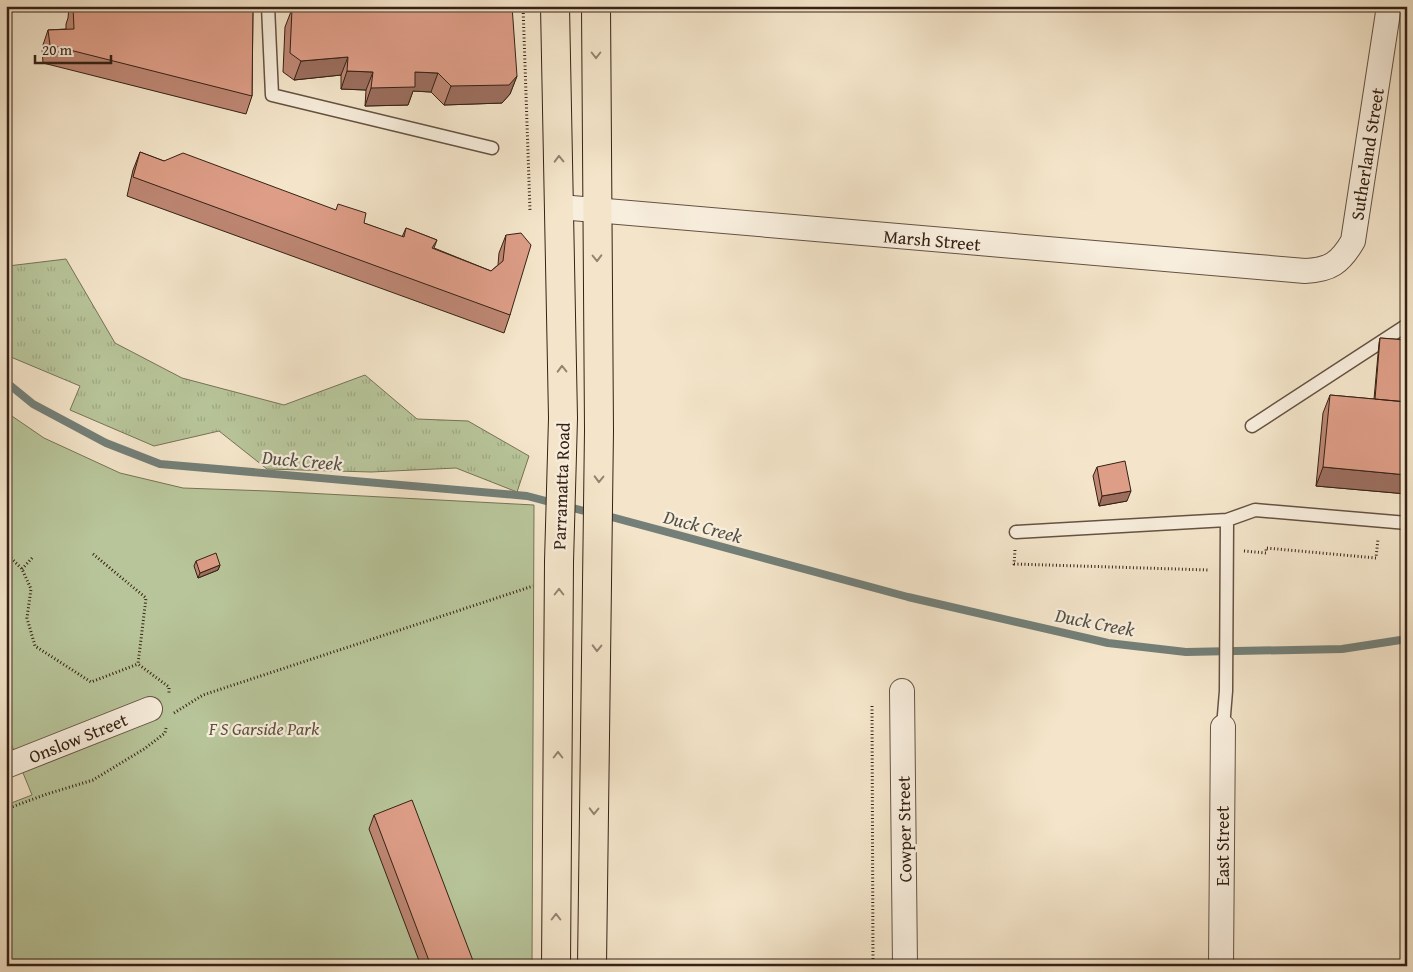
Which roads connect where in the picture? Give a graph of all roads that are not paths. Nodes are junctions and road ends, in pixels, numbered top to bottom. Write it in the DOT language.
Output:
graph roads {
  1 [pos="268,6"];
  2 [pos="556,6"];
  3 [pos="596,6"];
  4 [pos="1389,6"];
  5 [pos="492,148"];
  6 [pos="560,207"];
  7 [pos="596,209"];
  8 [pos="1305,271"];
  9 [pos="1407,325"];
  10 [pos="1252,426"];
  11 [pos="1227,520"];
  12 [pos="1407,523"];
  13 [pos="1016,532"];
  14 [pos="902,691"];
  15 [pos="163,707"];
  16 [pos="1223,727"];
  17 [pos="6,766"];
  18 [pos="556,966"];
  19 [pos="592,966"];
  20 [pos="905,966"];
  21 [pos="1222,966"];
  1 -- 5 [label="lane"];
  6 -- 2 [label="highway, Parramatta Road, one-way"];
  3 -- 7 [label="highway, Parramatta Road, one-way"];
  4 -- 8 [label="street, Sutherland Street"];
  6 -- 7 [label="street, Marsh Street"];
  18 -- 6 [label="highway, Parramatta Road, one-way"];
  7 -- 8 [label="street, Marsh Street"];
  7 -- 19 [label="highway, Parramatta Road, one-way"];
  9 -- 10 [label="lane"];
  11 -- 12 [label="lane"];
  11 -- 13 [label="lane"];
  11 -- 16 [label="lane"];
  14 -- 20 [label="street, Cowper Street"];
  15 -- 17 [label="street, Onslow Street"];
  16 -- 21 [label="street, East Street"];
}
